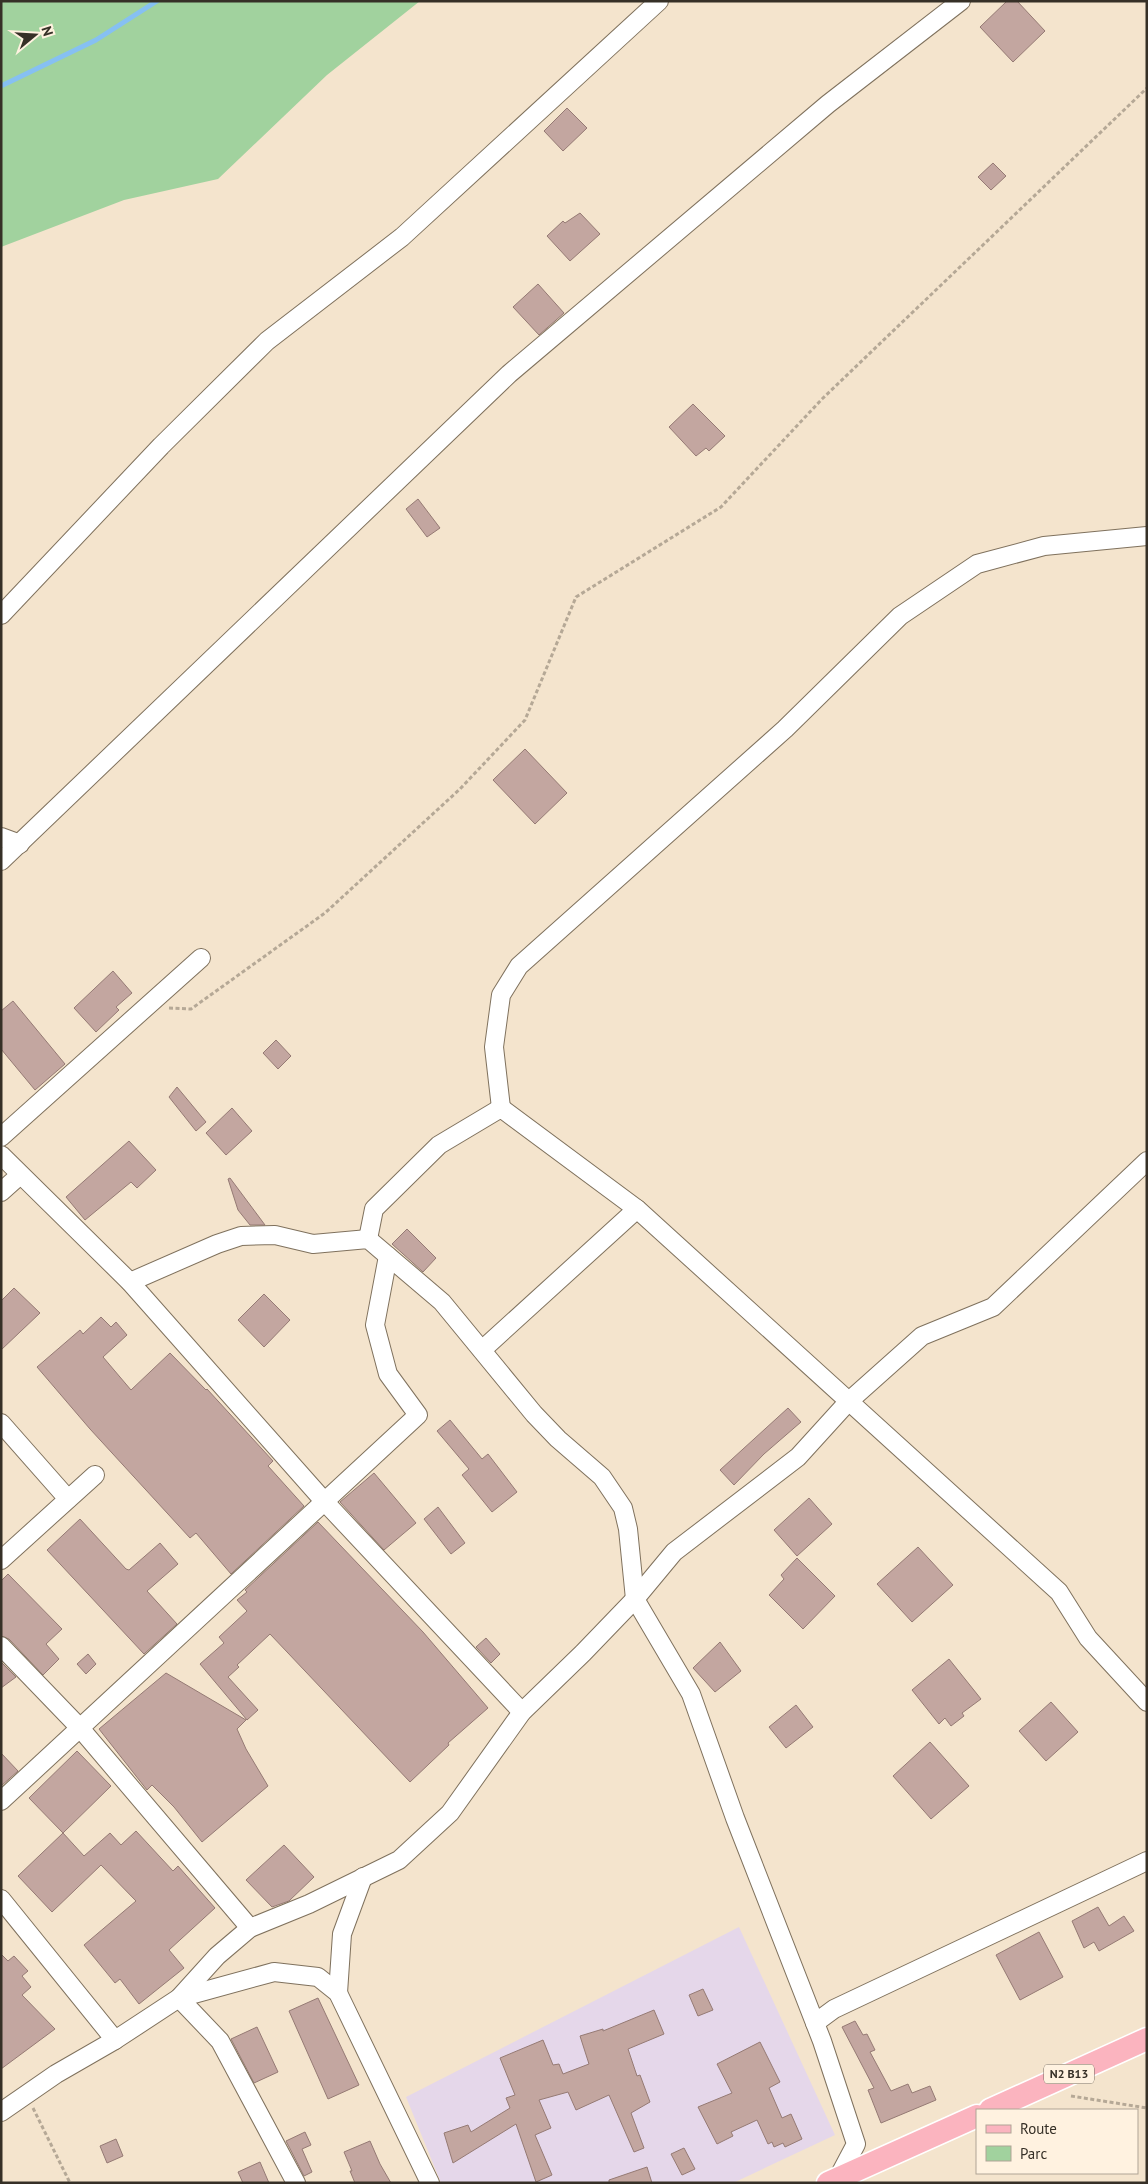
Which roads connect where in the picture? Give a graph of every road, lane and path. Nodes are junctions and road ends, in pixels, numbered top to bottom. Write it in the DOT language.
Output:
graph roads {
  1 [pos="659,1"];
  2 [pos="961,1"];
  3 [pos="1147,88"];
  4 [pos="1147,536"];
  5 [pos="1,615"];
  6 [pos="1,837"];
  7 [pos="20,844"];
  8 [pos="1,861"];
  9 [pos="201,958"];
  10 [pos="146,1007"];
  11 [pos="501,1108"];
  12 [pos="1,1137"];
  13 [pos="1,1155"];
  14 [pos="1147,1161"];
  15 [pos="20,1175"];
  16 [pos="1,1192"];
  17 [pos="636,1209"];
  18 [pos="368,1239"];
  19 [pos="388,1256"];
  20 [pos="130,1282"];
  21 [pos="482,1350"];
  22 [pos="848,1402"];
  23 [pos="1,1423"];
  24 [pos="95,1475"];
  25 [pos="68,1499"];
  26 [pos="324,1501"];
  27 [pos="1,1560"];
  28 [pos="635,1598"];
  29 [pos="1,1646"];
  30 [pos="1147,1702"];
  31 [pos="522,1712"];
  32 [pos="80,1728"];
  33 [pos="1,1801"];
  34 [pos="1147,1860"];
  35 [pos="364,1878"];
  36 [pos="1,1899"];
  37 [pos="250,1928"];
  38 [pos="338,1993"];
  39 [pos="179,1998"];
  40 [pos="816,2023"];
  41 [pos="1147,2039"];
  42 [pos="115,2040"];
  43 [pos="26,2094"];
  44 [pos="1067,2095"];
  45 [pos="1147,2108"];
  46 [pos="992,2109"];
  47 [pos="1,2112"];
  48 [pos="976,2116"];
  49 [pos="833,2180"];
  50 [pos="70,2183"];
  51 [pos="296,2183"];
  52 [pos="430,2183"];
  1 -- 5 [label="street"];
  2 -- 7 [label="street"];
  3 -- 10 [label="path"];
  4 -- 11 [label="street"];
  6 -- 7 [label="street"];
  7 -- 8 [label="street"];
  9 -- 10 [label="street"];
  10 -- 12 [label="street"];
  11 -- 17 [label="street"];
  11 -- 18 [label="street"];
  13 -- 15 [label="street"];
  14 -- 22 [label="street"];
  15 -- 16 [label="street"];
  15 -- 20 [label="street"];
  17 -- 21 [label="street"];
  17 -- 22 [label="street"];
  18 -- 19 [label="street"];
  18 -- 20 [label="street"];
  19 -- 21 [label="street"];
  19 -- 26 [label="street"];
  20 -- 26 [label="street"];
  21 -- 28 [label="street"];
  22 -- 28 [label="street"];
  22 -- 30 [label="street"];
  23 -- 25 [label="street"];
  24 -- 25 [label="street"];
  25 -- 27 [label="street"];
  26 -- 31 [label="street"];
  26 -- 32 [label="street"];
  28 -- 31 [label="street"];
  28 -- 40 [label="street"];
  29 -- 32 [label="street"];
  31 -- 35 [label="street"];
  32 -- 33 [label="street"];
  32 -- 37 [label="street"];
  34 -- 40 [label="street"];
  35 -- 37 [label="street"];
  35 -- 38 [label="street"];
  36 -- 42 [label="street"];
  37 -- 39 [label="street"];
  38 -- 39 [label="street"];
  38 -- 52 [label="street"];
  39 -- 42 [label="street"];
  39 -- 51 [label="street"];
  40 -- 49 [label="street"];
  41 -- 46 [label="main road, N2 B13"];
  42 -- 43 [label="street"];
  43 -- 47 [label="street"];
  43 -- 50 [label="path"];
  44 -- 45 [label="path"];
  48 -- 49 [label="main road"];
}
